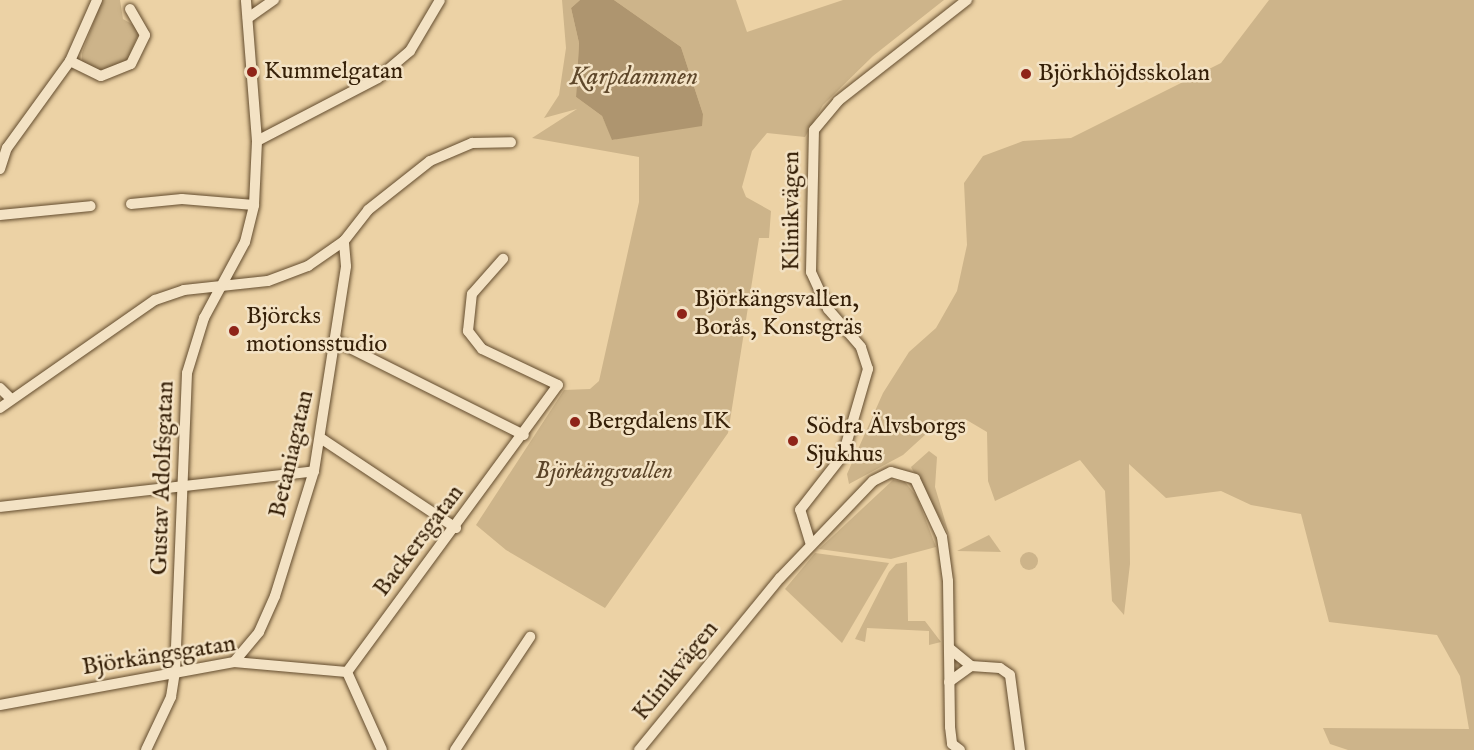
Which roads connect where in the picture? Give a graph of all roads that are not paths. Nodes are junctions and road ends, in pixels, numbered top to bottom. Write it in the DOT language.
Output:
graph roads {
  1 [pos="97,0"];
  2 [pos="246,0"];
  3 [pos="274,0"];
  4 [pos="440,0"];
  5 [pos="967,0"];
  6 [pos="130,9"];
  7 [pos="248,18"];
  8 [pos="69,61"];
  9 [pos="257,141"];
  10 [pos="511,142"];
  11 [pos="0,168"];
  12 [pos="131,204"];
  13 [pos="254,205"];
  14 [pos="91,206"];
  15 [pos="0,215"];
  16 [pos="344,241"];
  17 [pos="504,259"];
  18 [pos="221,287"];
  19 [pos="336,341"];
  20 [pos="0,388"];
  21 [pos="11,399"];
  22 [pos="0,408"];
  23 [pos="524,435"];
  24 [pos="322,439"];
  25 [pos="314,471"];
  26 [pos="183,483"];
  27 [pos="0,507"];
  28 [pos="456,528"];
  29 [pos="812,545"];
  30 [pos="530,637"];
  31 [pos="949,648"];
  32 [pos="234,662"];
  33 [pos="971,666"];
  34 [pos="175,672"];
  35 [pos="347,672"];
  36 [pos="949,682"];
  37 [pos="0,705"];
  38 [pos="1015,739"];
  39 [pos="146,750"];
  40 [pos="382,750"];
  41 [pos="455,750"];
  42 [pos="639,750"];
  43 [pos="960,750"];
  44 [pos="1006,750"];
  45 [pos="1020,750"];
  1 -- 8 [label="street"];
  2 -- 7 [label="street, Gustav Adolfsgatan"];
  3 -- 7 [label="street"];
  4 -- 9 [label="street"];
  5 -- 29 [label="street, Klinikvägen"];
  6 -- 8 [label="street"];
  7 -- 9 [label="street, Gustav Adolfsgatan"];
  8 -- 11 [label="street"];
  9 -- 13 [label="street, Gustav Adolfsgatan"];
  10 -- 16 [label="street"];
  12 -- 13 [label="street"];
  13 -- 18 [label="street, Gustav Adolfsgatan"];
  14 -- 15 [label="street"];
  16 -- 18 [label="street"];
  16 -- 19 [label="street, Betaniagatan"];
  17 -- 23 [label="street, Backersgatan"];
  18 -- 21 [label="street"];
  18 -- 26 [label="street, Gustav Adolfsgatan"];
  19 -- 23 [label="street"];
  19 -- 24 [label="street, Betaniagatan"];
  20 -- 21 [label="street"];
  21 -- 22 [label="street"];
  23 -- 28 [label="street, Backersgatan"];
  24 -- 25 [label="street, Betaniagatan"];
  24 -- 28 [label="street"];
  25 -- 26 [label="street"];
  25 -- 32 [label="street, Betaniagatan"];
  26 -- 27 [label="street"];
  26 -- 34 [label="street, Gustav Adolfsgatan"];
  28 -- 35 [label="street, Backersgatan"];
  29 -- 31 [label="street"];
  29 -- 42 [label="street, Klinikvägen"];
  30 -- 41 [label="street"];
  31 -- 33 [label="street"];
  31 -- 36 [label="street"];
  32 -- 34 [label="street, Björkängsgatan"];
  32 -- 35 [label="street, Björkängsgatan"];
  33 -- 36 [label="street"];
  33 -- 38 [label="street"];
  34 -- 37 [label="street, Björkängsgatan"];
  34 -- 39 [label="street, Gustav Adolfsgatan"];
  35 -- 40 [label="street"];
  36 -- 43 [label="street"];
  38 -- 44 [label="street"];
  38 -- 45 [label="street"];
}
